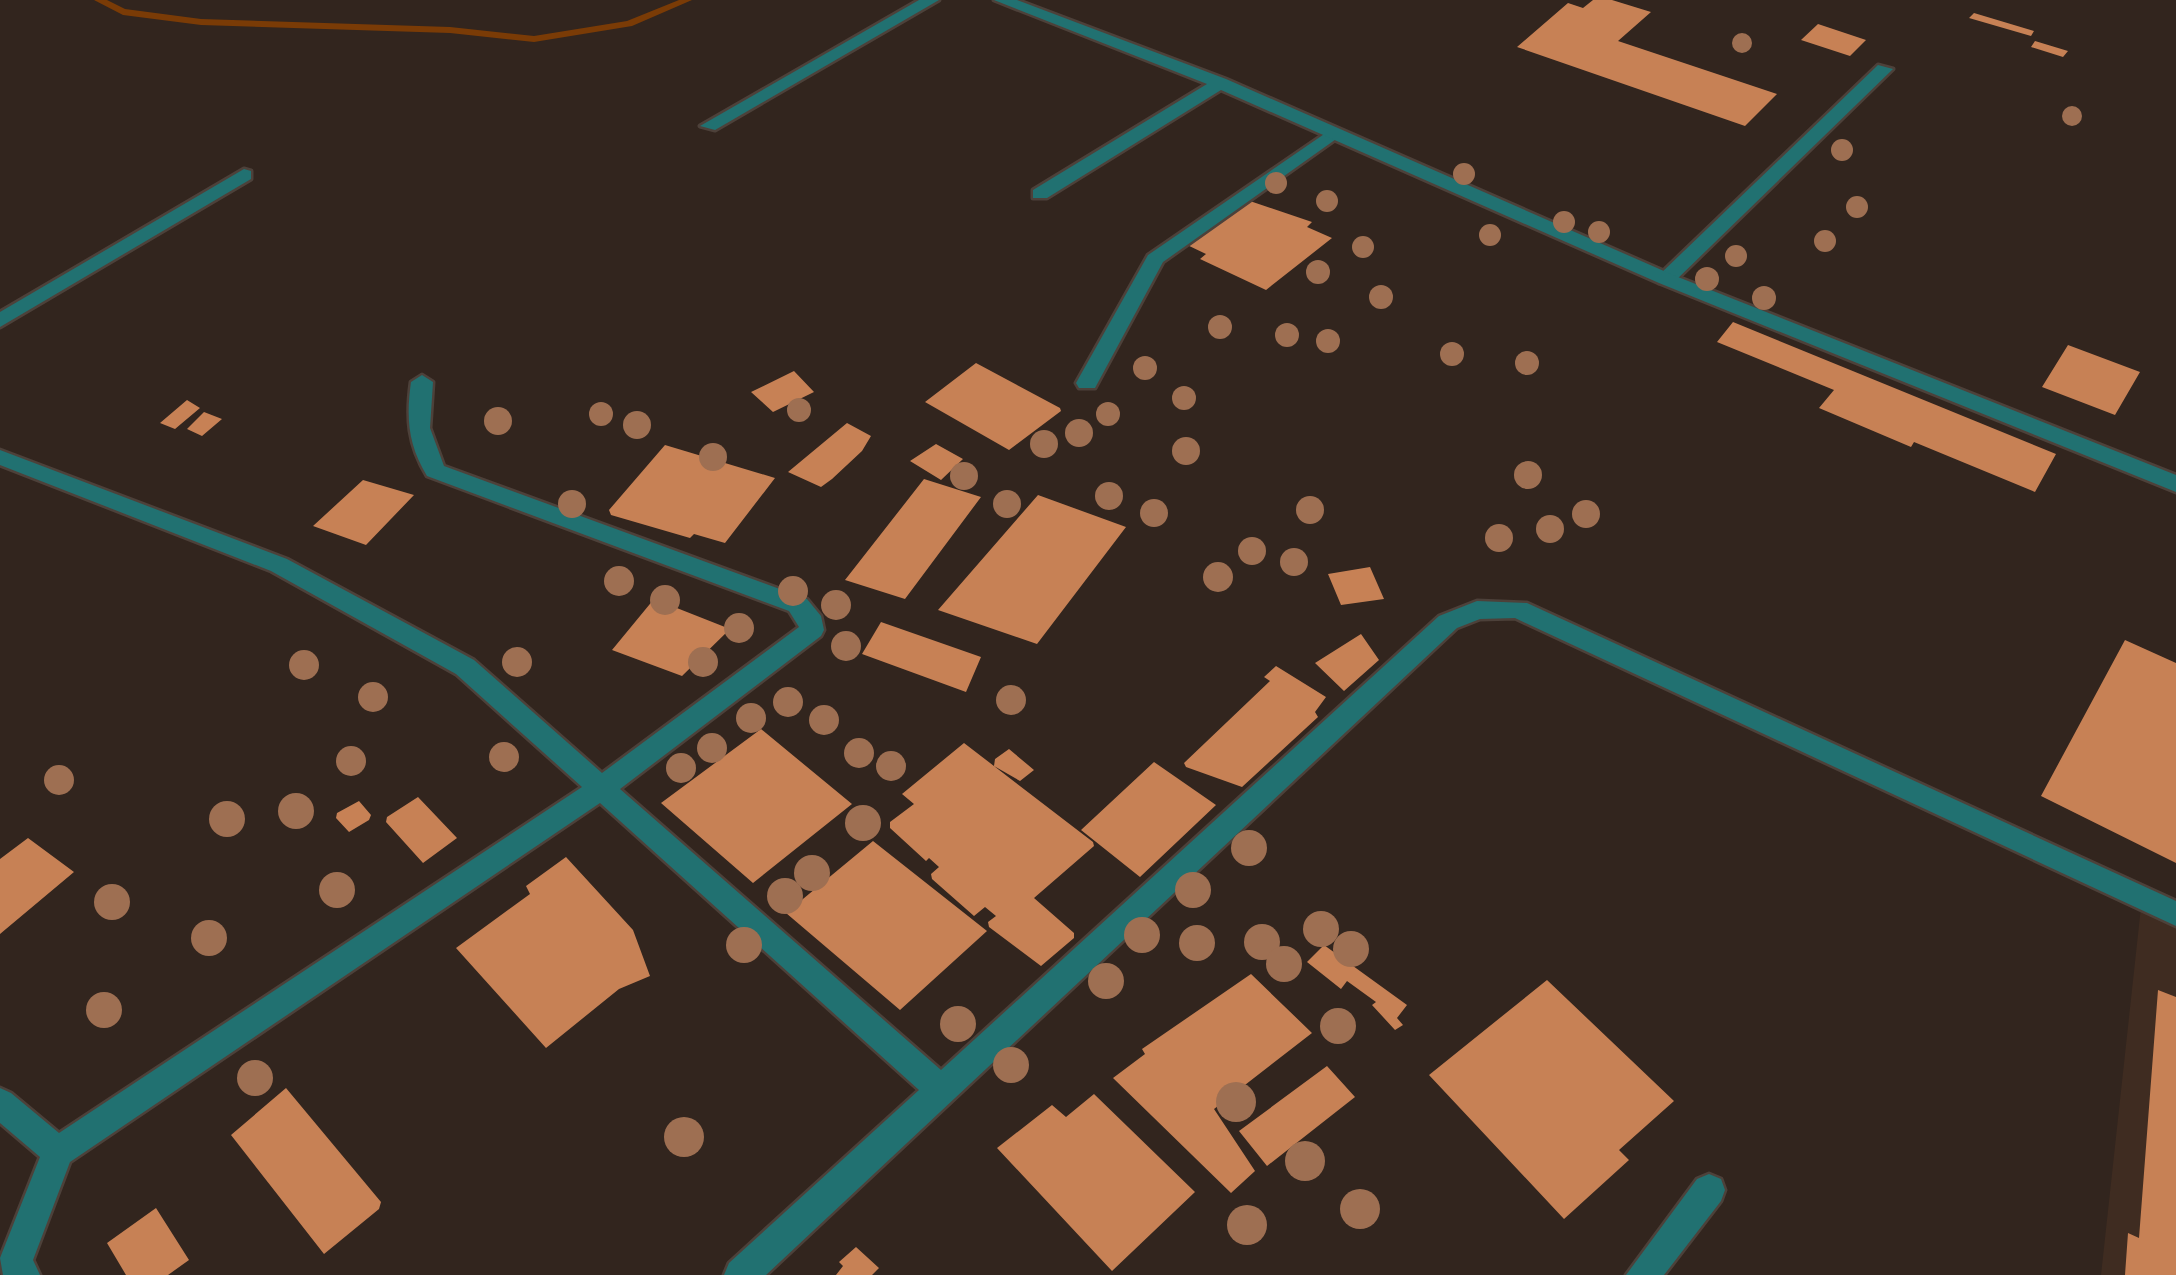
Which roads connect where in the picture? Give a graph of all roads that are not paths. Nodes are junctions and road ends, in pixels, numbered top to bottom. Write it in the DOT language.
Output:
graph roads {
  1 [pos="931,0"];
  2 [pos="1014,2"];
  3 [pos="1884,69"];
  4 [pos="1220,83"];
  5 [pos="710,126"];
  6 [pos="1333,134"];
  7 [pos="244,175"];
  8 [pos="1040,194"];
  9 [pos="1666,279"];
  10 [pos="0,321"];
  11 [pos="422,382"];
  12 [pos="1087,383"];
  13 [pos="0,457"];
  14 [pos="2176,484"];
  15 [pos="602,788"];
  16 [pos="2176,914"];
  17 [pos="940,1089"];
  18 [pos="0,1103"];
  19 [pos="58,1152"];
  20 [pos="1708,1190"];
  21 [pos="14,1271"];
  22 [pos="742,1275"];
  23 [pos="1644,1275"];
  1 -- 5 [label="street"];
  2 -- 4 [label="street"];
  3 -- 9 [label="street"];
  4 -- 6 [label="street"];
  4 -- 8 [label="street"];
  6 -- 9 [label="street"];
  6 -- 12 [label="street"];
  7 -- 10 [label="street"];
  9 -- 14 [label="street"];
  11 -- 15 [label="street"];
  13 -- 15 [label="street"];
  15 -- 17 [label="street"];
  15 -- 19 [label="street"];
  16 -- 17 [label="street"];
  17 -- 22 [label="street"];
  18 -- 19 [label="street"];
  19 -- 21 [label="street"];
  20 -- 23 [label="street"];
}
